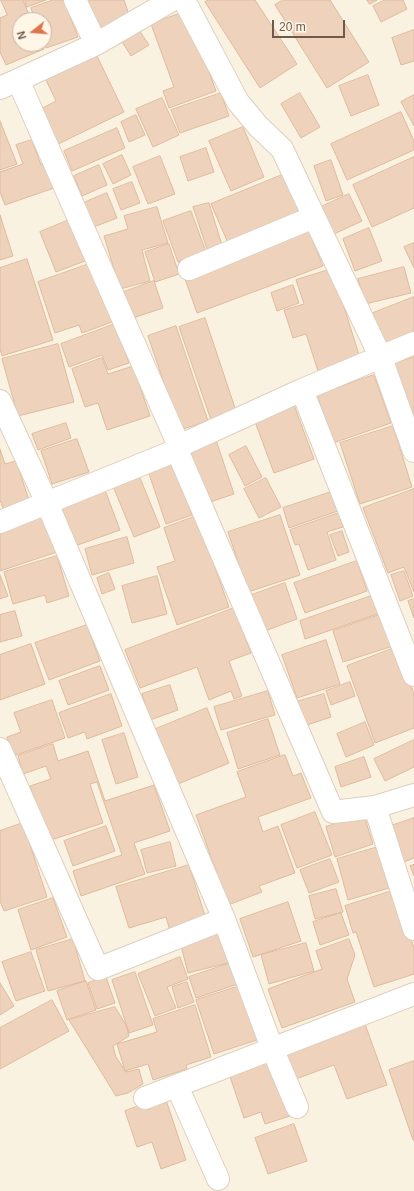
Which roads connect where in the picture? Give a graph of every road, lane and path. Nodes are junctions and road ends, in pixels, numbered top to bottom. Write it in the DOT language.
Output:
graph roads {
  1 [pos="75,0"];
  2 [pos="172,0"];
  3 [pos="184,0"];
  4 [pos="96,44"];
  5 [pos="5,85"];
  6 [pos="314,217"];
  7 [pos="189,269"];
  8 [pos="414,343"];
  9 [pos="381,358"];
  10 [pos="302,390"];
  11 [pos="0,401"];
  12 [pos="178,448"];
  13 [pos="414,451"];
  14 [pos="47,503"];
  15 [pos="0,522"];
  16 [pos="414,675"];
  17 [pos="0,748"];
  18 [pos="414,796"];
  19 [pos="375,807"];
  20 [pos="224,919"];
  21 [pos="414,929"];
  22 [pos="414,994"];
  23 [pos="272,1048"];
  24 [pos="177,1086"];
  25 [pos="145,1098"];
  26 [pos="297,1107"];
  27 [pos="218,1179"];
  1 -- 4 [label="street"];
  2 -- 4 [label="street"];
  3 -- 6 [label="street"];
  4 -- 5 [label="street"];
  5 -- 12 [label="street"];
  6 -- 7 [label="street"];
  6 -- 9 [label="street"];
  8 -- 9 [label="street"];
  9 -- 10 [label="street"];
  9 -- 13 [label="street"];
  10 -- 12 [label="street"];
  10 -- 16 [label="street"];
  11 -- 14 [label="street"];
  12 -- 14 [label="street"];
  12 -- 19 [label="street"];
  14 -- 15 [label="street"];
  14 -- 20 [label="street"];
  17 -- 20 [label="street"];
  18 -- 19 [label="street"];
  19 -- 21 [label="street"];
  20 -- 23 [label="street"];
  22 -- 23 [label="street"];
  23 -- 24 [label="street"];
  23 -- 26 [label="street"];
  24 -- 25 [label="street"];
  24 -- 27 [label="street"];
}
